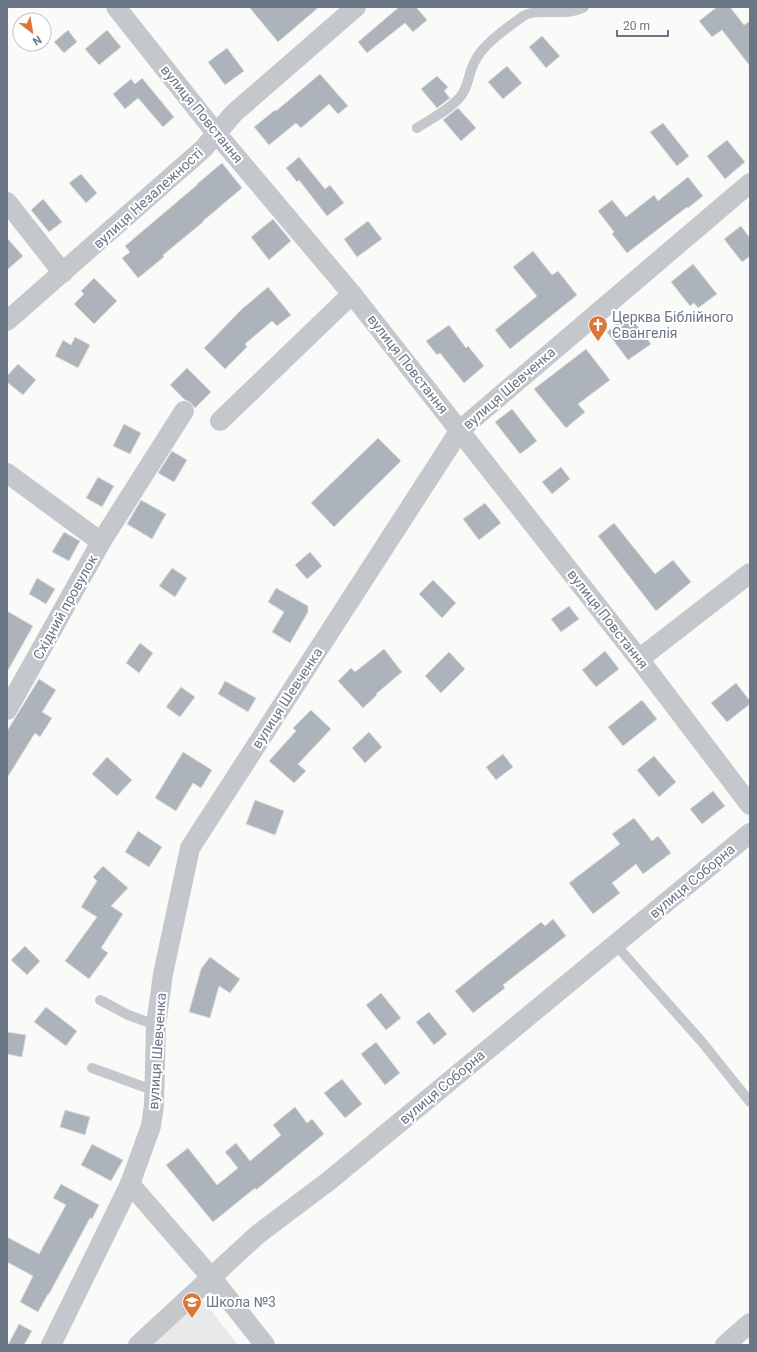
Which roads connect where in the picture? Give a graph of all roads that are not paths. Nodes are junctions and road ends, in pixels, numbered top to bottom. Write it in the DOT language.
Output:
graph roads {
  1 [pos="116,7"];
  2 [pos="356,7"];
  3 [pos="584,7"];
  4 [pos="417,128"];
  5 [pos="216,133"];
  6 [pos="750,182"];
  7 [pos="7,202"];
  8 [pos="63,273"];
  9 [pos="352,294"];
  10 [pos="7,321"];
  11 [pos="184,411"];
  12 [pos="220,421"];
  13 [pos="460,430"];
  14 [pos="7,473"];
  15 [pos="101,542"];
  16 [pos="750,573"];
  17 [pos="639,659"];
  18 [pos="7,710"];
  19 [pos="750,805"];
  20 [pos="750,833"];
  21 [pos="615,944"];
  22 [pos="100,1000"];
  23 [pos="156,1025"];
  24 [pos="92,1068"];
  25 [pos="155,1091"];
  26 [pos="750,1102"];
  27 [pos="130,1184"];
  28 [pos="211,1277"];
  29 [pos="750,1324"];
  30 [pos="51,1345"];
  31 [pos="138,1345"];
  32 [pos="265,1345"];
  33 [pos="725,1345"];
  1 -- 5 [label="street, вулиця Повстання"];
  2 -- 5 [label="street, вулиця Незалежності"];
  3 -- 4 [label="lane"];
  5 -- 8 [label="street, вулиця Незалежності"];
  5 -- 9 [label="street, вулиця Повстання"];
  6 -- 13 [label="street, вулиця Шевченка"];
  7 -- 8 [label="street"];
  8 -- 10 [label="street, вулиця Незалежності"];
  9 -- 12 [label="street"];
  9 -- 13 [label="street, вулиця Повстання"];
  11 -- 15 [label="street"];
  13 -- 17 [label="street, вулиця Повстання"];
  13 -- 23 [label="street, вулиця Шевченка"];
  14 -- 15 [label="street, Східний провулок"];
  15 -- 18 [label="street, Східний провулок"];
  16 -- 17 [label="street"];
  17 -- 19 [label="street, вулиця Повстання"];
  20 -- 21 [label="street, вулиця Соборна"];
  21 -- 26 [label="lane"];
  21 -- 28 [label="street, вулиця Соборна"];
  22 -- 23 [label="lane"];
  23 -- 25 [label="street, вулиця Шевченка"];
  24 -- 25 [label="lane"];
  25 -- 27 [label="street, вулиця Шевченка"];
  27 -- 28 [label="street"];
  27 -- 30 [label="street, вулиця Шевченка"];
  28 -- 31 [label="street, вулиця Соборна"];
  28 -- 32 [label="street"];
  29 -- 33 [label="street"];
}
